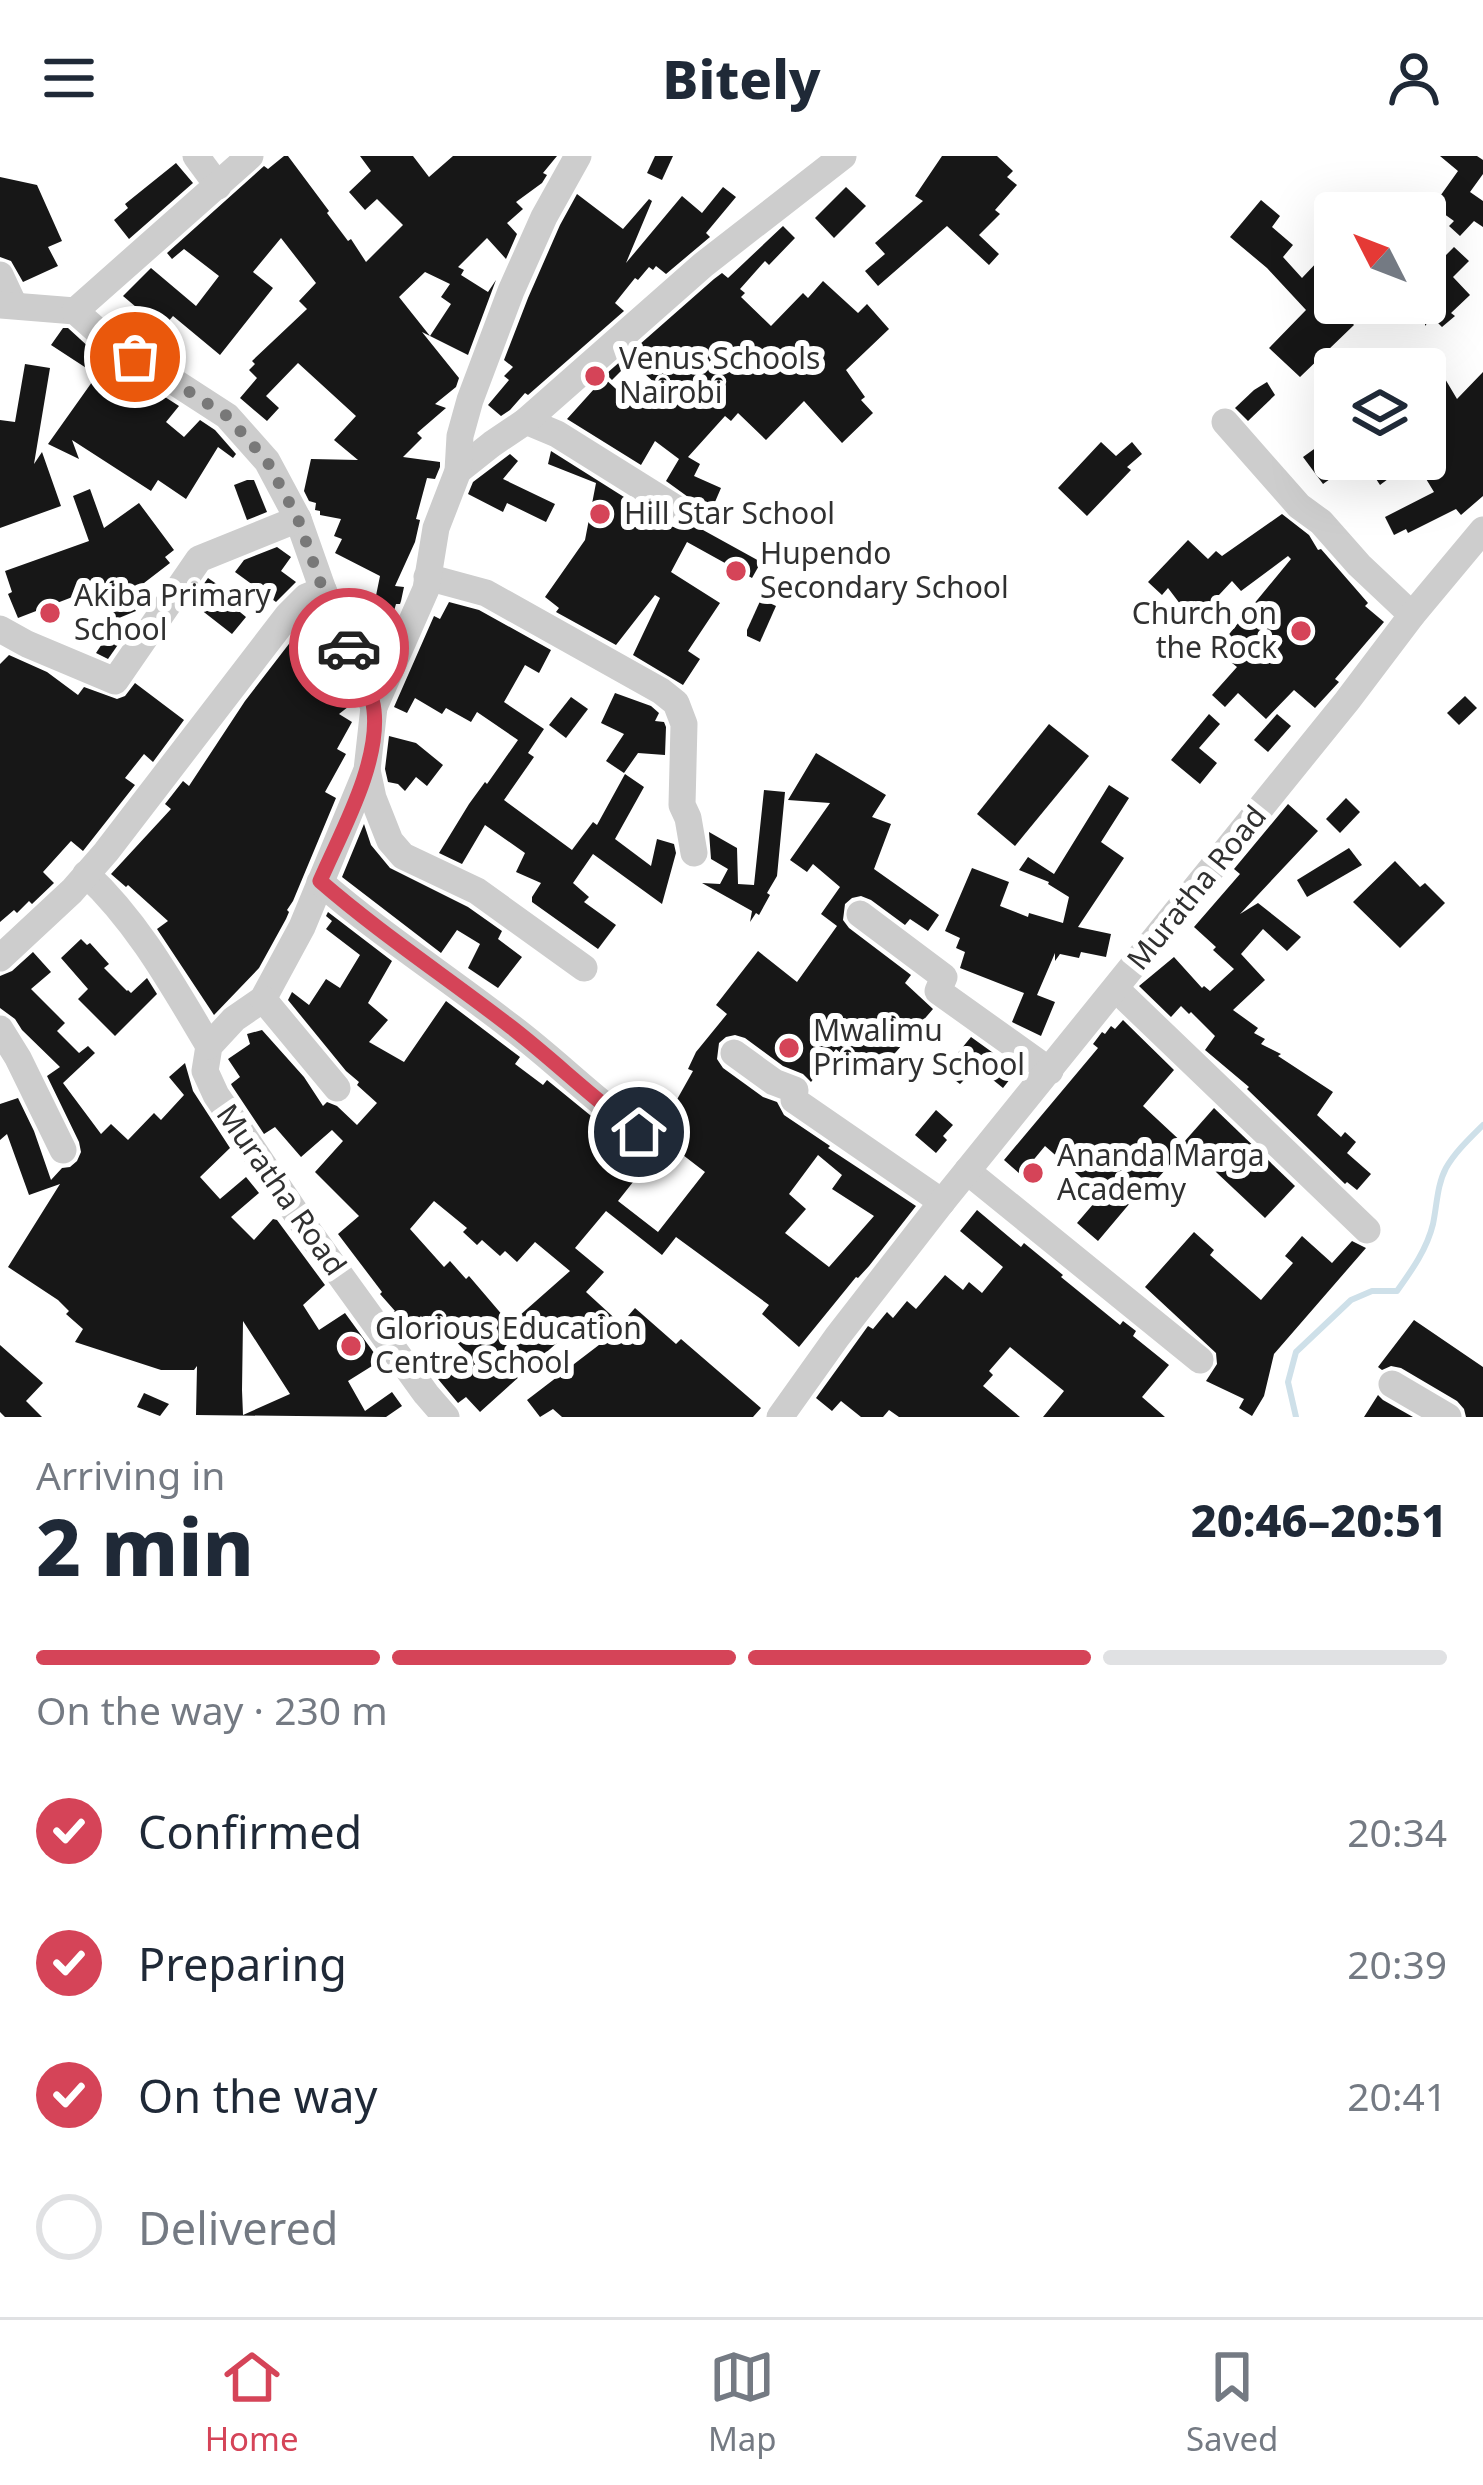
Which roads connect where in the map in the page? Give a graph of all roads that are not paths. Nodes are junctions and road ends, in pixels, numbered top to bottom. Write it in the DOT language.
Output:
graph roads {
  1 [pos="196,156"];
  2 [pos="250,156"];
  3 [pos="578,156"];
  4 [pos="843,156"];
  5 [pos="218,186"];
  6 [pos="0,275"];
  7 [pos="7,305"];
  8 [pos="75,311"];
  9 [pos="526,421"];
  10 [pos="1225,422"];
  11 [pos="458,471"];
  12 [pos="680,511"];
  13 [pos="298,519"];
  14 [pos="1483,530"];
  15 [pos="427,577"];
  16 [pos="323,590"];
  17 [pos="1412,615"];
  18 [pos="0,629"];
  19 [pos="374,707"];
  20 [pos="367,770"];
  21 [pos="694,853"];
  22 [pos="86,874"];
  23 [pos="320,881"];
  24 [pos="860,914"];
  25 [pos="0,958"];
  26 [pos="584,968"];
  27 [pos="1116,989"];
  28 [pos="262,999"];
  29 [pos="0,1029"];
  30 [pos="209,1046"];
  31 [pos="734,1053"];
  32 [pos="1050,1071"];
  33 [pos="337,1088"];
  34 [pos="639,1132"];
  35 [pos="63,1150"];
  36 [pos="967,1171"];
  37 [pos="942,1202"];
  38 [pos="1366,1230"];
  39 [pos="1200,1360"];
  40 [pos="1393,1384"];
  41 [pos="789,1414"];
  42 [pos="446,1417"];
  43 [pos="1448,1417"];
  1 -- 5 [label="street"];
  2 -- 5 [label="street"];
  3 -- 11 [label="street"];
  4 -- 9 [label="street"];
  5 -- 8 [label="street"];
  6 -- 7 [label="street"];
  7 -- 8 [label="street"];
  8 -- 13 [label="street"];
  9 -- 11 [label="street"];
  9 -- 12 [label="street"];
  10 -- 17 [label="street"];
  11 -- 15 [label="street"];
  13 -- 16 [label="street"];
  13 -- 18 [label="street"];
  14 -- 17 [label="street, Muratha Road"];
  15 -- 19 [label="street"];
  15 -- 21 [label="street"];
  16 -- 19 [label="street"];
  16 -- 22 [label="street"];
  17 -- 27 [label="street, Muratha Road"];
  19 -- 20 [label="street"];
  20 -- 23 [label="street"];
  20 -- 26 [label="street"];
  22 -- 25 [label="street"];
  22 -- 30 [label="street, Muratha Road"];
  23 -- 28 [label="street"];
  23 -- 34 [label="street"];
  24 -- 32 [label="street"];
  27 -- 32 [label="street, Muratha Road"];
  27 -- 38 [label="street"];
  28 -- 30 [label="street"];
  28 -- 33 [label="street"];
  29 -- 35 [label="street"];
  30 -- 42 [label="street, Muratha Road"];
  31 -- 37 [label="street"];
  32 -- 36 [label="street, Muratha Road"];
  36 -- 37 [label="street, Muratha Road"];
  36 -- 39 [label="street"];
  37 -- 41 [label="street, Muratha Road"];
  40 -- 43 [label="street"];
}
